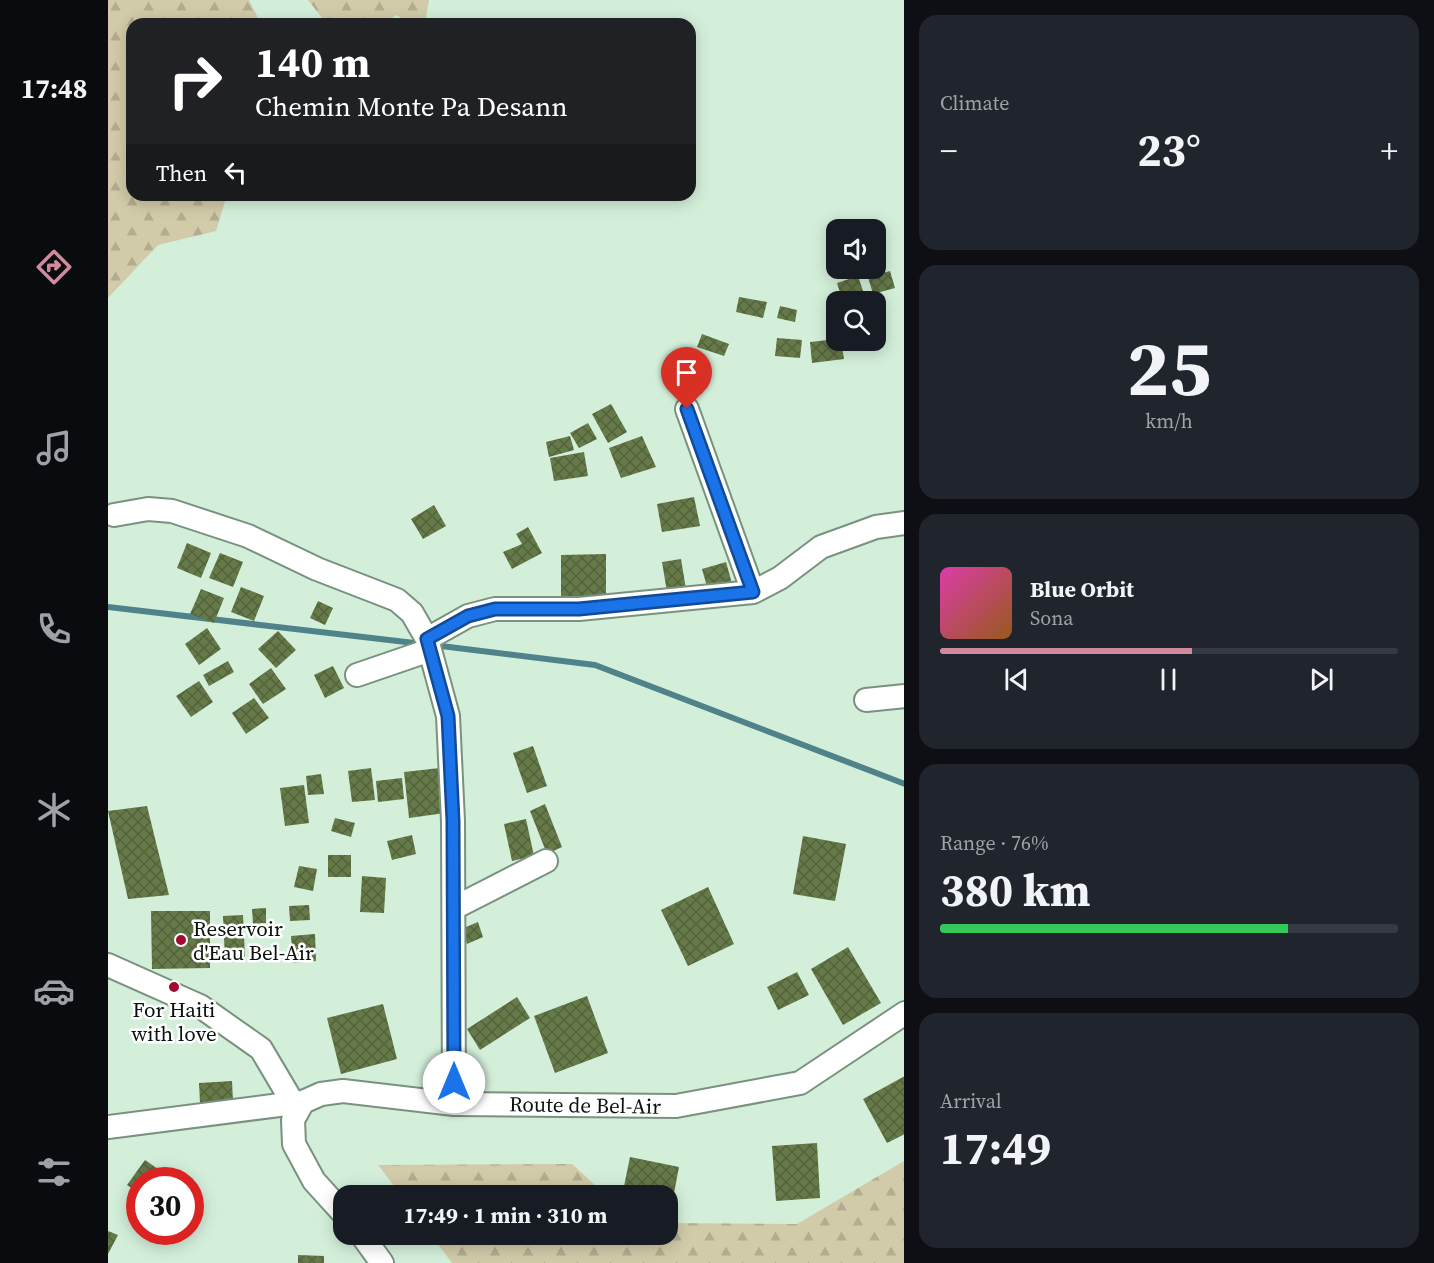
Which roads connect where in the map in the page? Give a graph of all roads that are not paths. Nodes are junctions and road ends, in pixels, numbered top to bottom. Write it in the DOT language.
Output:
graph roads {
  1 [pos="687,409"];
  2 [pos="114,515"];
  3 [pos="904,523"];
  4 [pos="753,592"];
  5 [pos="429,644"];
  6 [pos="357,675"];
  7 [pos="904,696"];
  8 [pos="866,700"];
  9 [pos="546,861"];
  10 [pos="454,908"];
  11 [pos="108,965"];
  12 [pos="904,1013"];
  13 [pos="298,1103"];
  14 [pos="454,1104"];
  15 [pos="108,1127"];
  16 [pos="333,1202"];
  17 [pos="369,1245"];
  18 [pos="382,1263"];
  1 -- 4 [label="street"];
  2 -- 5 [label="street"];
  3 -- 4 [label="street"];
  4 -- 5 [label="street"];
  5 -- 6 [label="street"];
  5 -- 10 [label="street"];
  7 -- 8 [label="street"];
  9 -- 10 [label="street"];
  10 -- 14 [label="street"];
  11 -- 13 [label="street"];
  12 -- 14 [label="street, Route de Bel-Air"];
  13 -- 14 [label="street, Route de Bel-Air"];
  13 -- 15 [label="street, Route de Bel-Air"];
  13 -- 16 [label="street"];
  17 -- 18 [label="street"];
}
